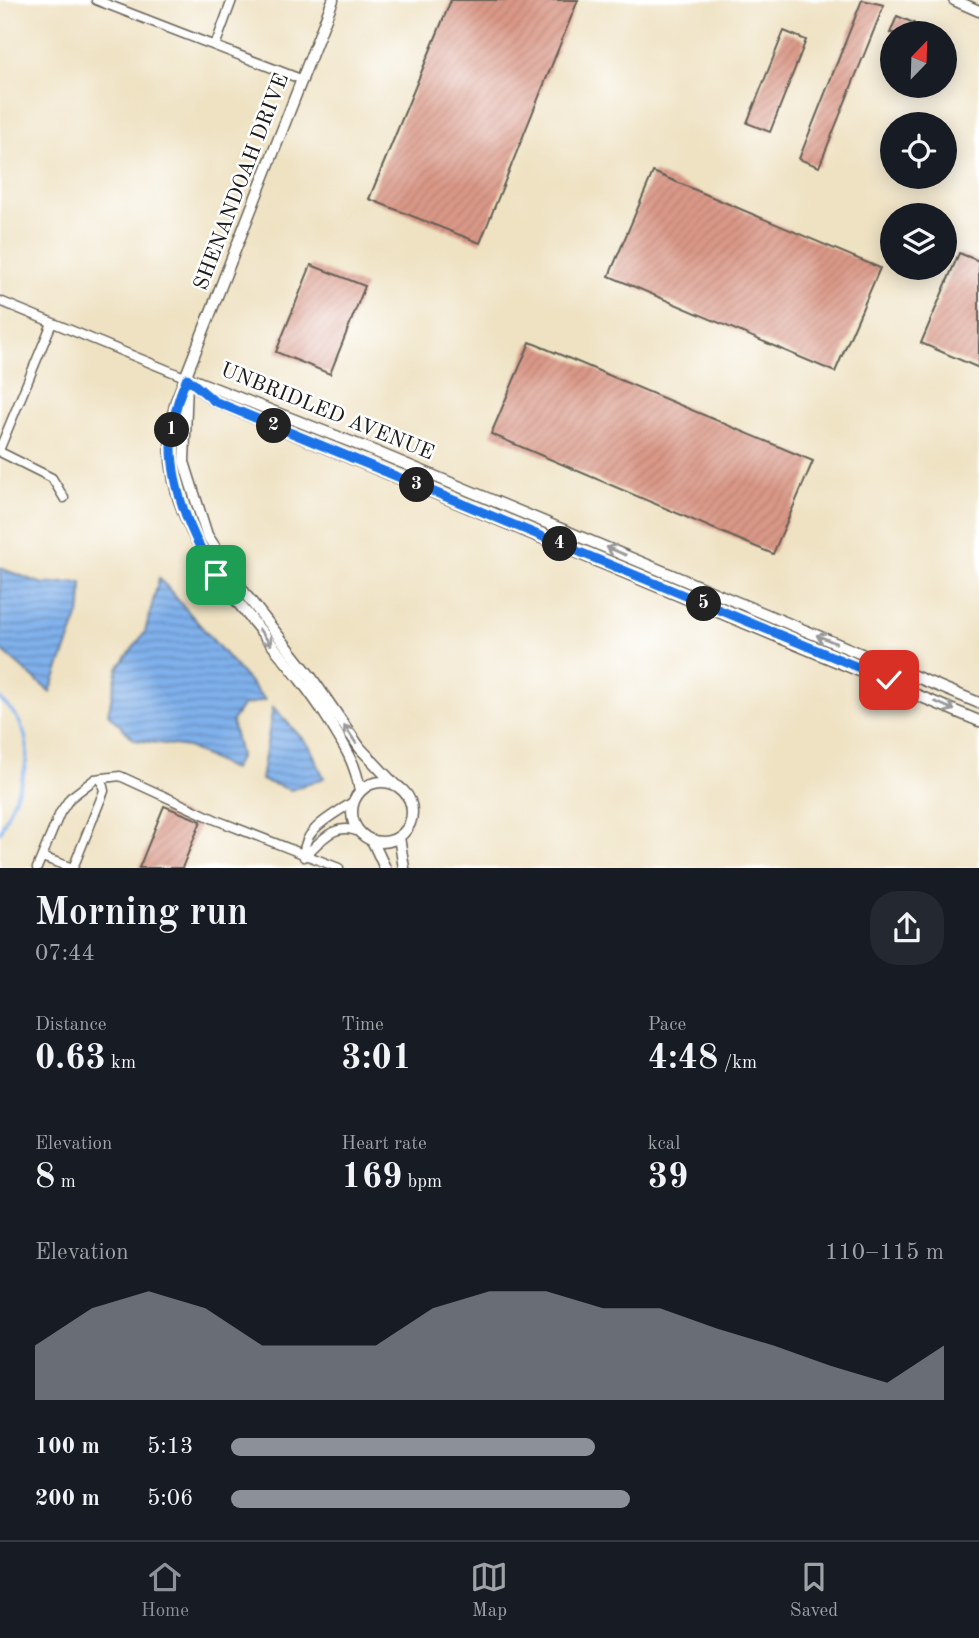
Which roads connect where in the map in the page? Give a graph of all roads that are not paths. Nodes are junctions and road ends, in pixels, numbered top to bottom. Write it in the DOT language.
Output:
graph roads {
  1 [pos="96,0"];
  2 [pos="232,0"];
  3 [pos="333,0"];
  4 [pos="954,0"];
  5 [pos="979,11"];
  6 [pos="215,46"];
  7 [pos="303,80"];
  8 [pos="0,302"];
  9 [pos="52,323"];
  10 [pos="187,378"];
  11 [pos="0,450"];
  12 [pos="64,498"];
  13 [pos="979,703"];
  14 [pos="979,721"];
  15 [pos="101,778"];
  16 [pos="395,785"];
  17 [pos="360,791"];
  18 [pos="354,801"];
  19 [pos="361,833"];
  20 [pos="399,837"];
  21 [pos="372,840"];
  22 [pos="42,856"];
  23 [pos="304,857"];
  24 [pos="37,868"];
  25 [pos="338,868"];
  26 [pos="385,868"];
  27 [pos="404,868"];
  1 -- 6 [label="street"];
  2 -- 6 [label="street"];
  3 -- 7 [label="street, SHENANDOAH DRIVE"];
  4 -- 5 [label="street"];
  6 -- 7 [label="street"];
  7 -- 10 [label="street, SHENANDOAH DRIVE"];
  8 -- 9 [label="street"];
  9 -- 10 [label="street"];
  9 -- 11 [label="street"];
  13 -- 10 [label="street, UNBRIDLED AVENUE, one-way"];
  10 -- 14 [label="street, UNBRIDLED AVENUE, one-way"];
  16 -- 10 [label="street, SHENANDOAH DRIVE, one-way"];
  10 -- 17 [label="street, SHENANDOAH DRIVE, one-way"];
  11 -- 12 [label="street"];
  15 -- 22 [label="street"];
  15 -- 22 [label="street"];
  15 -- 23 [label="street"];
  16 -- 17 [label="street"];
  16 -- 20 [label="street"];
  17 -- 18 [label="street"];
  18 -- 19 [label="street"];
  18 -- 23 [label="street"];
  19 -- 21 [label="street"];
  19 -- 23 [label="street"];
  20 -- 21 [label="street"];
  20 -- 27 [label="street"];
  21 -- 26 [label="street"];
  22 -- 24 [label="street"];
  23 -- 25 [label="street"];
}
